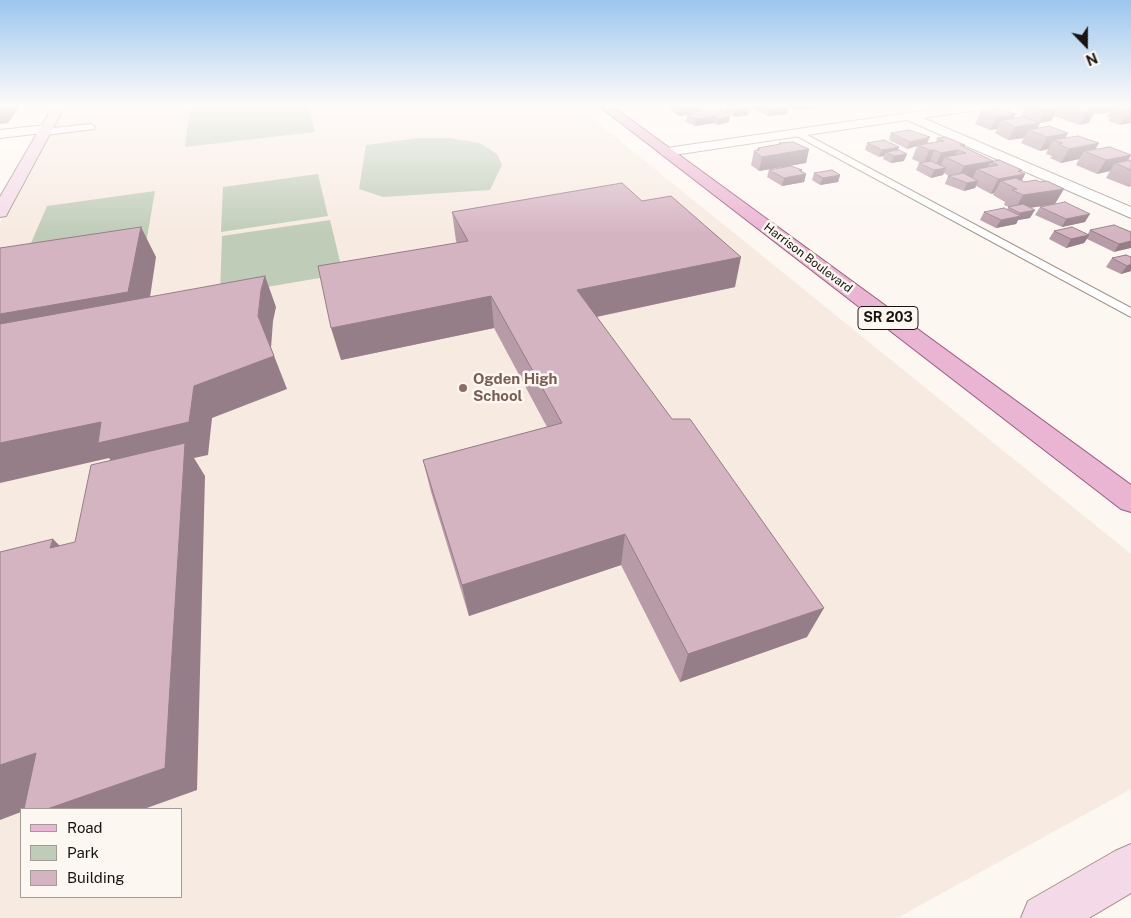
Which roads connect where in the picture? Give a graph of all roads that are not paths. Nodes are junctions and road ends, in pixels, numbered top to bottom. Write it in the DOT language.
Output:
graph roads {
  1 [pos="34,149"];
  2 [pos="663,149"];
  3 [pos="688,149"];
  4 [pos="829,149"];
  5 [pos="983,149"];
  6 [pos="667,152"];
  7 [pos="0,212"];
  8 [pos="1131,213"];
  9 [pos="1131,313"];
  10 [pos="1131,501"];
  11 [pos="1131,867"];
  12 [pos="1045,918"];
  1 -- 7 [label="street"];
  2 -- 6 [label="main road, Harrison Boulevard / SR 203"];
  3 -- 6 [label="street"];
  4 -- 9 [label="lane"];
  5 -- 8 [label="street"];
  6 -- 10 [label="main road, Harrison Boulevard / SR 203"];
  11 -- 12 [label="street"];
}
